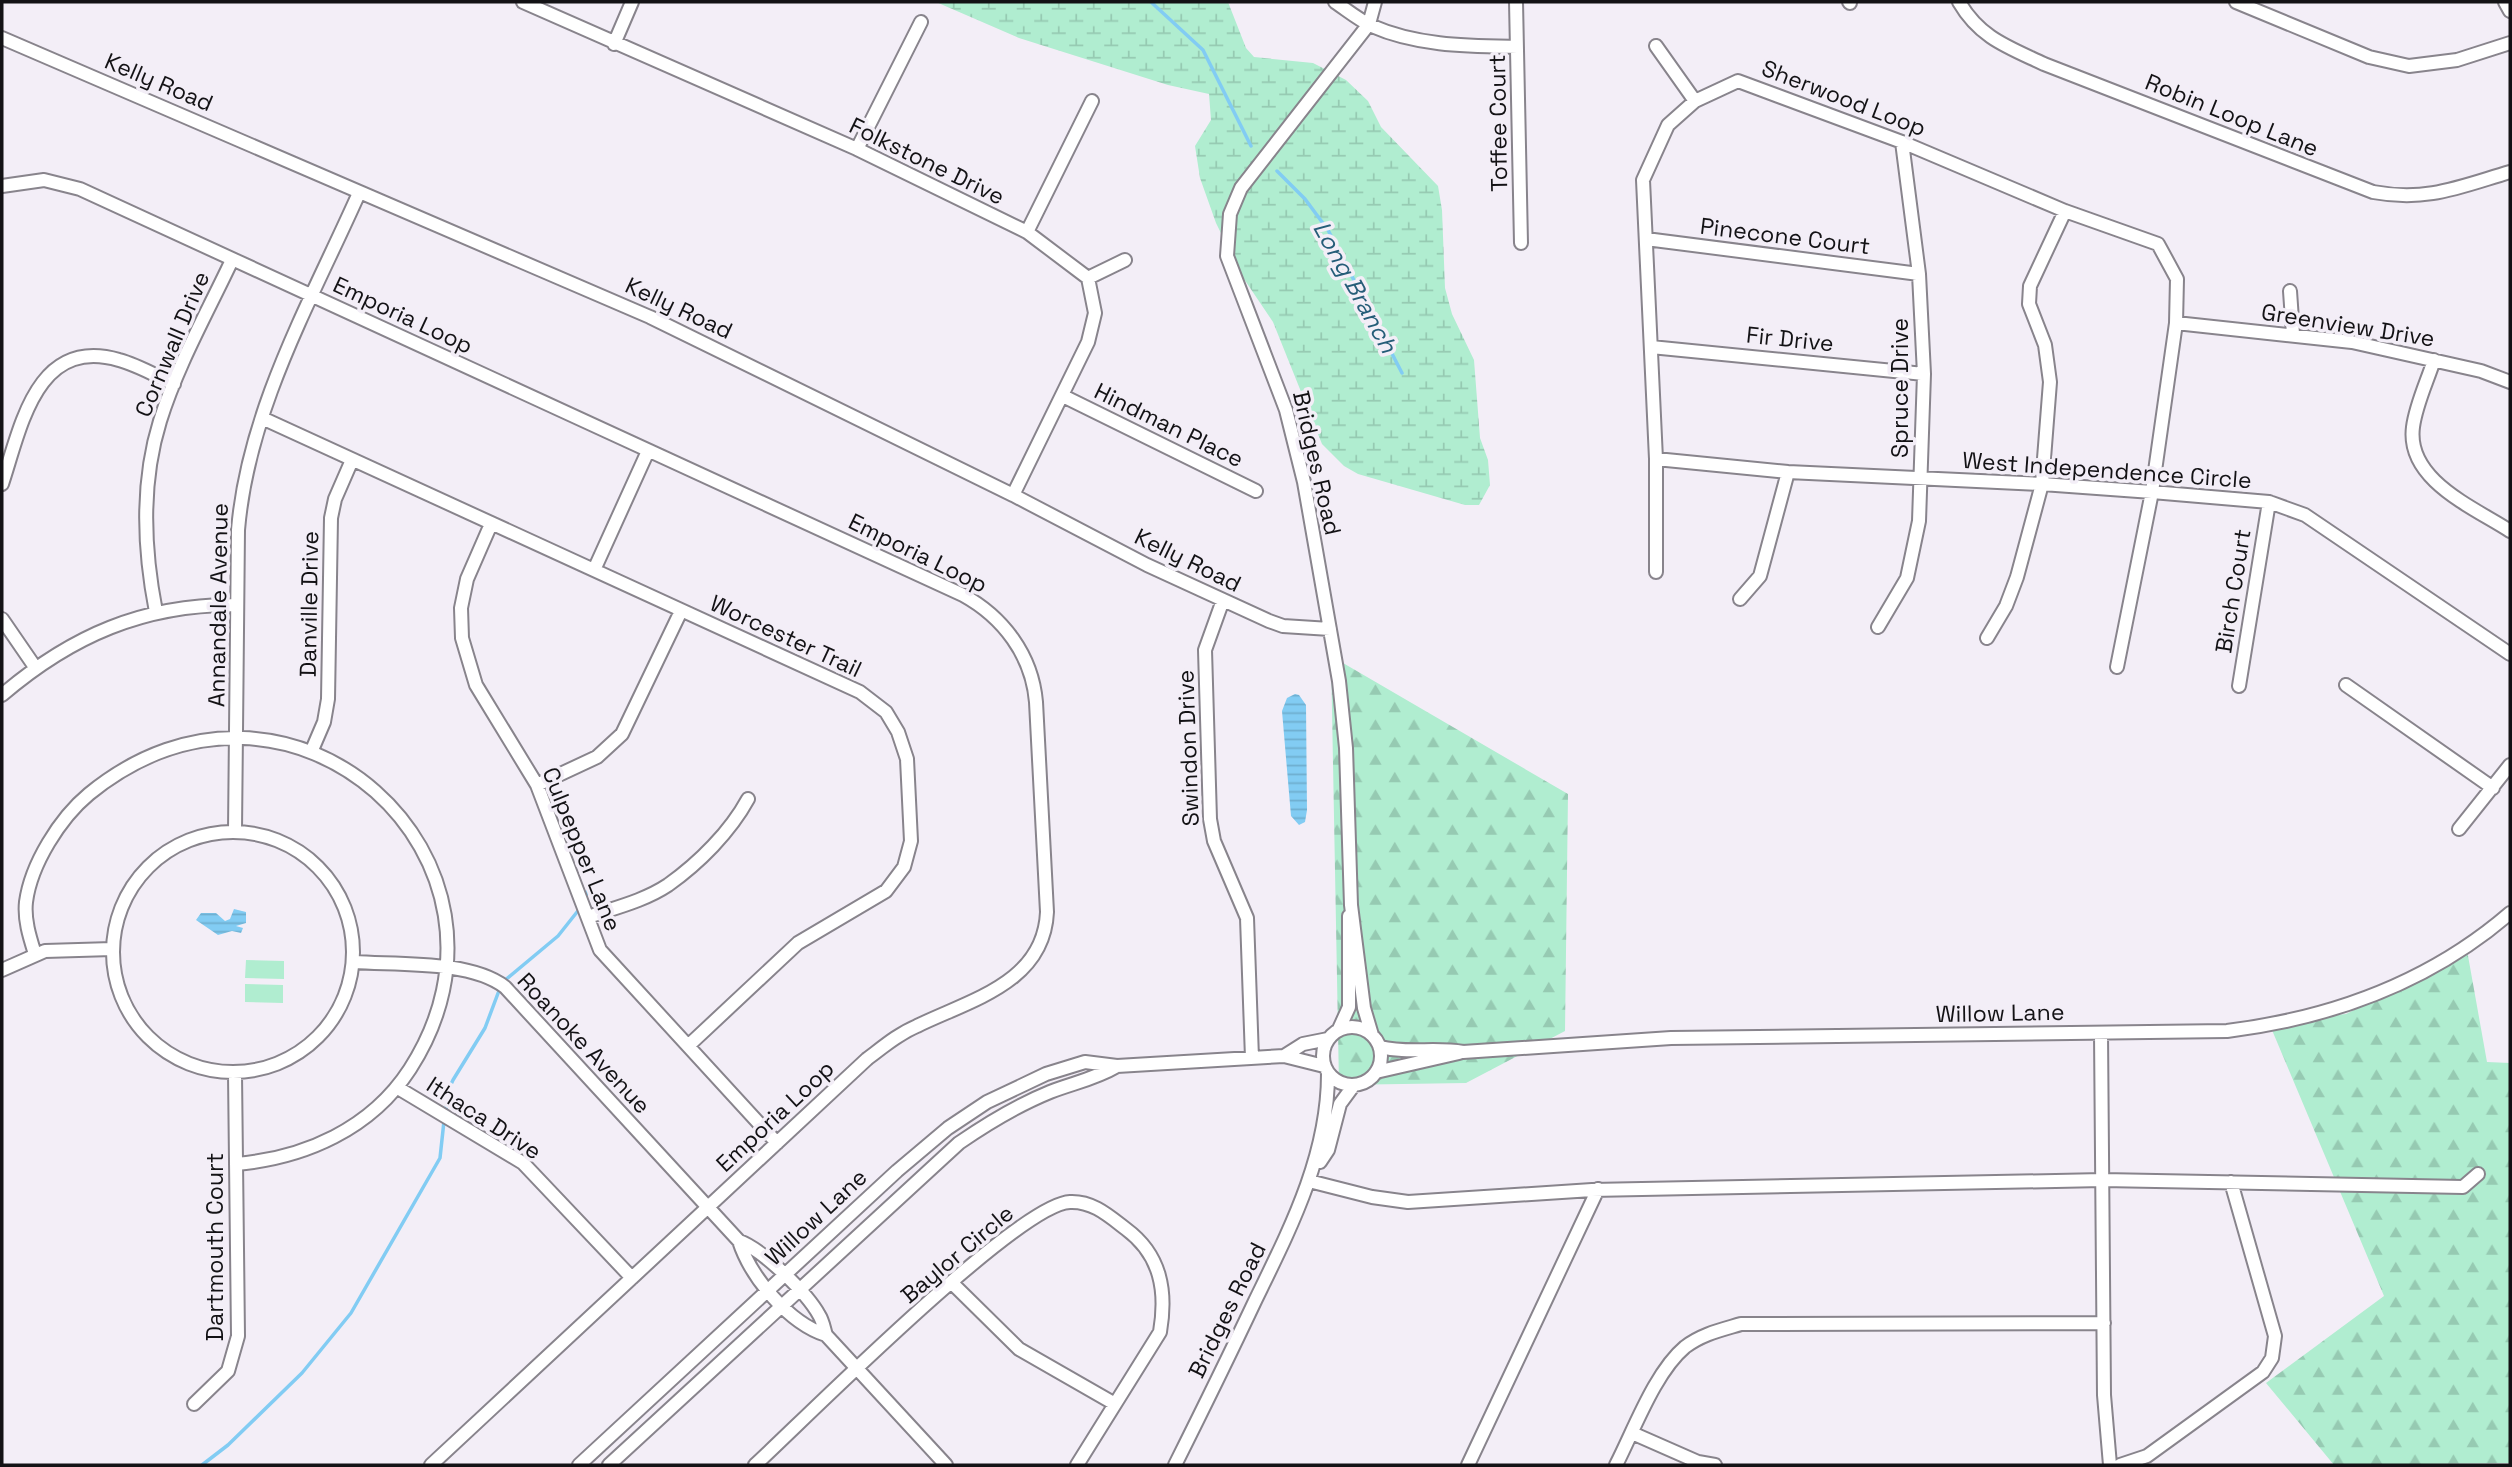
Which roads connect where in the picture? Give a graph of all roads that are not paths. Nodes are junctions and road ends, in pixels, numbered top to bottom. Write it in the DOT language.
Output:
graph roads {
  1 [pos="523,2"];
  2 [pos="632,2"];
  3 [pos="1335,2"];
  4 [pos="1376,2"];
  5 [pos="1516,2"];
  6 [pos="1959,2"];
  7 [pos="2236,2"];
  8 [pos="2505,2"];
  9 [pos="2510,11"];
  10 [pos="921,22"];
  11 [pos="1369,24"];
  12 [pos="2,38"];
  13 [pos="2510,43"];
  14 [pos="614,44"];
  15 [pos="1656,46"];
  16 [pos="1517,47"];
  17 [pos="1092,101"];
  18 [pos="1695,101"];
  19 [pos="1902,142"];
  20 [pos="857,149"];
  21 [pos="2510,172"];
  22 [pos="2,186"];
  23 [pos="359,193"];
  24 [pos="2065,211"];
  25 [pos="1027,232"];
  26 [pos="1646,239"];
  27 [pos="1521,243"];
  28 [pos="232,260"];
  29 [pos="1125,260"];
  30 [pos="1919,274"];
  31 [pos="1088,278"];
  32 [pos="2290,291"];
  33 [pos="313,297"];
  34 [pos="2176,323"];
  35 [pos="2293,334"];
  36 [pos="1651,347"];
  37 [pos="2434,360"];
  38 [pos="1924,374"];
  39 [pos="2510,382"];
  40 [pos="174,384"];
  41 [pos="1063,396"];
  42 [pos="261,418"];
  43 [pos="649,451"];
  44 [pos="1656,459"];
  45 [pos="352,460"];
  46 [pos="1788,472"];
  47 [pos="1921,480"];
  48 [pos="2,484"];
  49 [pos="2042,484"];
  50 [pos="1256,491"];
  51 [pos="2152,492"];
  52 [pos="1013,495"];
  53 [pos="2269,502"];
  54 [pos="491,524"];
  55 [pos="2510,531"];
  56 [pos="594,570"];
  57 [pos="1656,572"];
  58 [pos="1740,599"];
  59 [pos="1223,600"];
  60 [pos="236,605"];
  61 [pos="681,611"];
  62 [pos="156,612"];
  63 [pos="2,619"];
  64 [pos="1878,627"];
  65 [pos="1330,629"];
  66 [pos="1987,638"];
  67 [pos="2510,654"];
  68 [pos="35,667"];
  69 [pos="2117,667"];
  70 [pos="2346,685"];
  71 [pos="2239,686"];
  72 [pos="2,695"];
  73 [pos="236,737"];
  74 [pos="312,750"];
  75 [pos="2510,765"];
  76 [pos="537,785"];
  77 [pos="2493,788"];
  78 [pos="748,799"];
  79 [pos="2459,830"];
  80 [pos="235,831"];
  81 [pos="1350,905"];
  82 [pos="2510,913"];
  83 [pos="587,917"];
  84 [pos="112,949"];
  85 [pos="35,954"];
  86 [pos="354,962"];
  87 [pos="446,969"];
  88 [pos="2,970"];
  89 [pos="1339,1029"];
  90 [pos="2101,1033"];
  91 [pos="1372,1035"];
  92 [pos="1328,1039"];
  93 [pos="688,1046"];
  94 [pos="1380,1047"];
  95 [pos="1463,1052"];
  96 [pos="1284,1056"];
  97 [pos="1252,1058"];
  98 [pos="1117,1066"];
  99 [pos="1326,1070"];
  100 [pos="1376,1072"];
  101 [pos="235,1074"];
  102 [pos="1354,1085"];
  103 [pos="398,1088"];
  104 [pos="777,1143"];
  105 [pos="236,1164"];
  106 [pos="2479,1174"];
  107 [pos="1312,1176"];
  108 [pos="2103,1180"];
  109 [pos="2231,1182"];
  110 [pos="1598,1189"];
  111 [pos="708,1206"];
  112 [pos="739,1241"];
  113 [pos="785,1275"];
  114 [pos="632,1278"];
  115 [pos="952,1283"];
  116 [pos="768,1290"];
  117 [pos="798,1291"];
  118 [pos="783,1305"];
  119 [pos="2104,1323"];
  120 [pos="826,1335"];
  121 [pos="857,1371"];
  122 [pos="194,1404"];
  123 [pos="1115,1405"];
  124 [pos="1632,1433"];
  125 [pos="758,1464"];
  126 [pos="432,1465"];
  127 [pos="579,1465"];
  128 [pos="609,1465"];
  129 [pos="946,1465"];
  130 [pos="1077,1465"];
  131 [pos="1175,1465"];
  132 [pos="1468,1465"];
  133 [pos="1616,1465"];
  134 [pos="1715,1465"];
  135 [pos="2110,1465"];
  136 [pos="2120,1465"];
  1 -- 14 [label="street, Folkstone Drive"];
  2 -- 14 [label="street"];
  3 -- 11 [label="street"];
  4 -- 11 [label="street, Bridges Road"];
  5 -- 16 [label="street, Toffee Court"];
  6 -- 21 [label="street, Robin Loop Lane"];
  7 -- 13 [label="street"];
  8 -- 9 [label="street"];
  10 -- 20 [label="street"];
  11 -- 16 [label="street"];
  11 -- 65 [label="street, Bridges Road"];
  12 -- 23 [label="street, Kelly Road"];
  14 -- 20 [label="street, Folkstone Drive"];
  15 -- 18 [label="street"];
  16 -- 27 [label="street, Toffee Court"];
  17 -- 25 [label="street"];
  18 -- 19 [label="street, Sherwood Loop"];
  18 -- 26 [label="street, Sherwood Loop"];
  19 -- 24 [label="street, Sherwood Loop"];
  19 -- 30 [label="street, Spruce Drive"];
  20 -- 25 [label="street, Folkstone Drive"];
  22 -- 28 [label="street, Emporia Loop"];
  23 -- 33 [label="street, Annandale Avenue"];
  23 -- 52 [label="street, Kelly Road"];
  24 -- 34 [label="street, Sherwood Loop"];
  24 -- 49 [label="street"];
  25 -- 31 [label="street, Folkstone Drive"];
  26 -- 30 [label="street, Pinecone Court"];
  26 -- 36 [label="street, Sherwood Loop"];
  28 -- 33 [label="street, Emporia Loop"];
  28 -- 40 [label="street, Cornwall Drive"];
  29 -- 31 [label="street"];
  30 -- 38 [label="street, Spruce Drive"];
  31 -- 41 [label="street"];
  32 -- 35 [label="street"];
  33 -- 42 [label="street, Annandale Avenue"];
  33 -- 43 [label="street, Emporia Loop"];
  34 -- 35 [label="street, Greenview Drive"];
  34 -- 51 [label="street, Sherwood Loop"];
  35 -- 37 [label="street, Greenview Drive"];
  36 -- 38 [label="street, Fir Drive"];
  36 -- 44 [label="street, Sherwood Loop"];
  37 -- 39 [label="street, Greenview Drive"];
  37 -- 55 [label="street"];
  38 -- 47 [label="street, Spruce Drive"];
  40 -- 48 [label="street"];
  40 -- 62 [label="street, Cornwall Drive"];
  41 -- 50 [label="street, Hindman Place"];
  41 -- 52 [label="street"];
  42 -- 45 [label="street, Worcester Trail"];
  42 -- 60 [label="street, Annandale Avenue"];
  43 -- 56 [label="street"];
  43 -- 104 [label="street, Emporia Loop"];
  44 -- 46 [label="street, West Independence Circle"];
  44 -- 57 [label="street, Sherwood Loop"];
  45 -- 54 [label="street, Worcester Trail"];
  45 -- 74 [label="street, Danville Drive"];
  46 -- 47 [label="street, West Independence Circle"];
  46 -- 58 [label="street"];
  47 -- 49 [label="street, West Independence Circle"];
  47 -- 64 [label="street, Spruce Drive"];
  49 -- 51 [label="street, West Independence Circle"];
  49 -- 66 [label="street"];
  51 -- 53 [label="street, West Independence Circle"];
  51 -- 69 [label="street, Sherwood Loop"];
  52 -- 59 [label="street, Kelly Road"];
  53 -- 67 [label="street, West Independence Circle"];
  53 -- 71 [label="street, Birch Court"];
  54 -- 56 [label="street, Worcester Trail"];
  54 -- 76 [label="street, Culpepper Lane"];
  56 -- 61 [label="street, Worcester Trail"];
  59 -- 65 [label="street, Kelly Road"];
  59 -- 97 [label="street, Swindon Drive"];
  60 -- 62 [label="street"];
  60 -- 73 [label="street, Annandale Avenue"];
  61 -- 76 [label="street"];
  61 -- 93 [label="street, Worcester Trail"];
  62 -- 68 [label="street"];
  63 -- 68 [label="street"];
  65 -- 81 [label="street, Bridges Road"];
  68 -- 72 [label="street"];
  70 -- 77 [label="street"];
  73 -- 74 [label="street"];
  73 -- 80 [label="street, Annandale Avenue"];
  73 -- 85 [label="street"];
  74 -- 87 [label="street"];
  75 -- 77 [label="street"];
  76 -- 83 [label="street, Culpepper Lane"];
  77 -- 79 [label="street"];
  78 -- 83 [label="street"];
  80 -- 84 [label="street"];
  80 -- 86 [label="street"];
  81 -- 89 [label="street, Bridges Road"];
  81 -- 91 [label="street, Bridges Road"];
  82 -- 90 [label="street, Willow Lane"];
  83 -- 93 [label="street, Culpepper Lane"];
  84 -- 85 [label="street"];
  84 -- 101 [label="street"];
  85 -- 88 [label="street"];
  86 -- 87 [label="street, Roanoke Avenue"];
  86 -- 101 [label="street"];
  87 -- 103 [label="street"];
  87 -- 111 [label="street, Roanoke Avenue"];
  89 -- 91 [label="street"];
  89 -- 92 [label="street"];
  90 -- 95 [label="street, Willow Lane"];
  90 -- 108 [label="street"];
  91 -- 94 [label="street"];
  92 -- 96 [label="street, Willow Lane"];
  92 -- 99 [label="street"];
  93 -- 104 [label="street, Culpepper Lane"];
  94 -- 95 [label="street, Willow Lane"];
  94 -- 100 [label="street"];
  95 -- 100 [label="street, Willow Lane"];
  96 -- 97 [label="street, Willow Lane"];
  96 -- 99 [label="street, Willow Lane"];
  97 -- 98 [label="street, Willow Lane"];
  98 -- 113 [label="street, Willow Lane"];
  98 -- 117 [label="street, Willow Lane"];
  99 -- 102 [label="street"];
  99 -- 107 [label="street, Bridges Road"];
  100 -- 102 [label="street"];
  101 -- 105 [label="street, Dartmouth Court"];
  102 -- 107 [label="street, Bridges Road"];
  103 -- 105 [label="street"];
  103 -- 114 [label="street, Ithaca Drive"];
  104 -- 111 [label="street, Emporia Loop"];
  105 -- 122 [label="street, Dartmouth Court"];
  106 -- 109 [label="street"];
  107 -- 110 [label="street"];
  107 -- 131 [label="street, Bridges Road"];
  108 -- 109 [label="street"];
  108 -- 110 [label="street"];
  108 -- 119 [label="street"];
  109 -- 136 [label="street"];
  110 -- 132 [label="street"];
  111 -- 112 [label="street, Roanoke Avenue"];
  111 -- 114 [label="street, Emporia Loop"];
  112 -- 113 [label="street, Roanoke Avenue"];
  112 -- 116 [label="street, Roanoke Avenue"];
  113 -- 116 [label="street, Willow Lane"];
  113 -- 117 [label="street, Roanoke Avenue"];
  114 -- 126 [label="street, Emporia Loop"];
  115 -- 121 [label="street, Baylor Circle"];
  115 -- 123 [label="street"];
  115 -- 123 [label="street, Baylor Circle"];
  116 -- 118 [label="street, Roanoke Avenue"];
  116 -- 127 [label="street, Willow Lane"];
  117 -- 118 [label="street, Willow Lane"];
  117 -- 120 [label="street, Roanoke Avenue"];
  118 -- 120 [label="street, Roanoke Avenue"];
  118 -- 128 [label="street, Willow Lane"];
  119 -- 124 [label="street"];
  119 -- 135 [label="street"];
  120 -- 121 [label="street"];
  121 -- 125 [label="street, Baylor Circle"];
  121 -- 129 [label="street"];
  123 -- 130 [label="street, Baylor Circle"];
  124 -- 133 [label="street"];
  124 -- 134 [label="street"];
}
